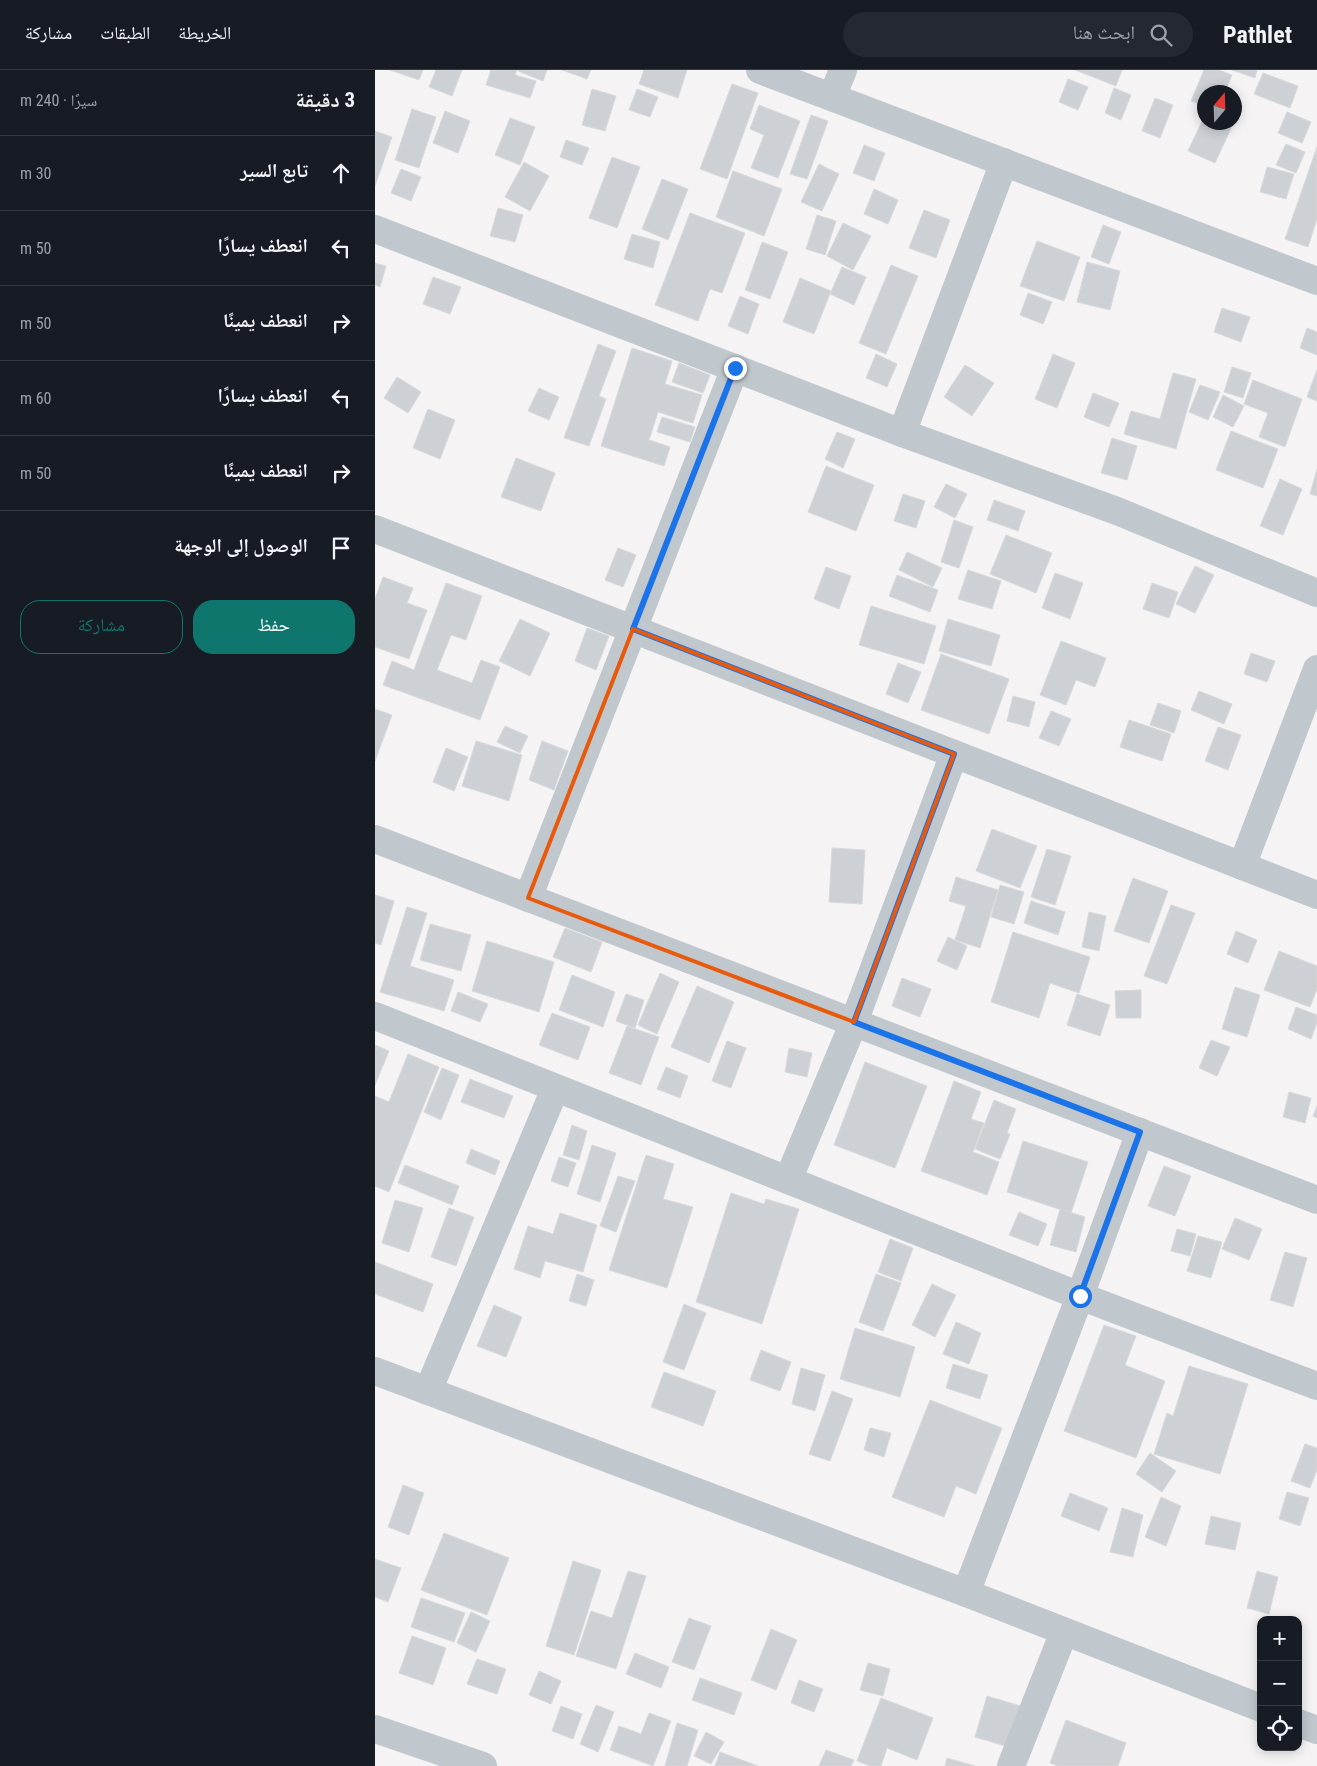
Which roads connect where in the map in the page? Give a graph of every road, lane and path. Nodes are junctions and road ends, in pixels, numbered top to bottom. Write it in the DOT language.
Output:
graph roads {
  1 [pos="760,70"];
  2 [pos="843,70"];
  3 [pos="832,98"];
  4 [pos="1004,162"];
  5 [pos="375,229"];
  6 [pos="1317,281"];
  7 [pos="735,368"];
  8 [pos="902,434"];
  9 [pos="375,529"];
  10 [pos="1317,593"];
  11 [pos="633,629"];
  12 [pos="1317,669"];
  13 [pos="954,754"];
  14 [pos="375,839"];
  15 [pos="1242,866"];
  16 [pos="1317,894"];
  17 [pos="528,898"];
  18 [pos="375,1016"];
  19 [pos="854,1022"];
  20 [pos="555,1089"];
  21 [pos="1140,1132"];
  22 [pos="788,1180"];
  23 [pos="1317,1200"];
  24 [pos="1080,1296"];
  25 [pos="375,1370"];
  26 [pos="1317,1386"];
  27 [pos="428,1391"];
  28 [pos="966,1593"];
  29 [pos="1064,1632"];
  30 [pos="1257,1706"];
  31 [pos="1302,1724"];
  32 [pos="375,1729"];
  33 [pos="1317,1730"];
  34 [pos="483,1766"];
  35 [pos="1011,1766"];
  1 -- 3 [label="street"];
  2 -- 3 [label="street"];
  3 -- 4 [label="street"];
  4 -- 6 [label="street"];
  4 -- 8 [label="street"];
  5 -- 7 [label="street"];
  7 -- 8 [label="street"];
  7 -- 11 [label="street"];
  8 -- 10 [label="street"];
  9 -- 11 [label="street"];
  11 -- 13 [label="street"];
  11 -- 17 [label="street"];
  12 -- 15 [label="street"];
  13 -- 15 [label="street"];
  13 -- 19 [label="street"];
  14 -- 17 [label="street"];
  15 -- 16 [label="street"];
  17 -- 19 [label="street"];
  18 -- 20 [label="street"];
  19 -- 21 [label="street"];
  19 -- 22 [label="street"];
  20 -- 22 [label="street"];
  20 -- 27 [label="street"];
  21 -- 23 [label="street"];
  21 -- 24 [label="street"];
  22 -- 24 [label="street"];
  24 -- 26 [label="street"];
  24 -- 28 [label="street"];
  25 -- 27 [label="street"];
  27 -- 28 [label="street"];
  28 -- 29 [label="street"];
  29 -- 30 [label="street"];
  29 -- 35 [label="street"];
  31 -- 33 [label="street"];
  32 -- 34 [label="street"];
}
